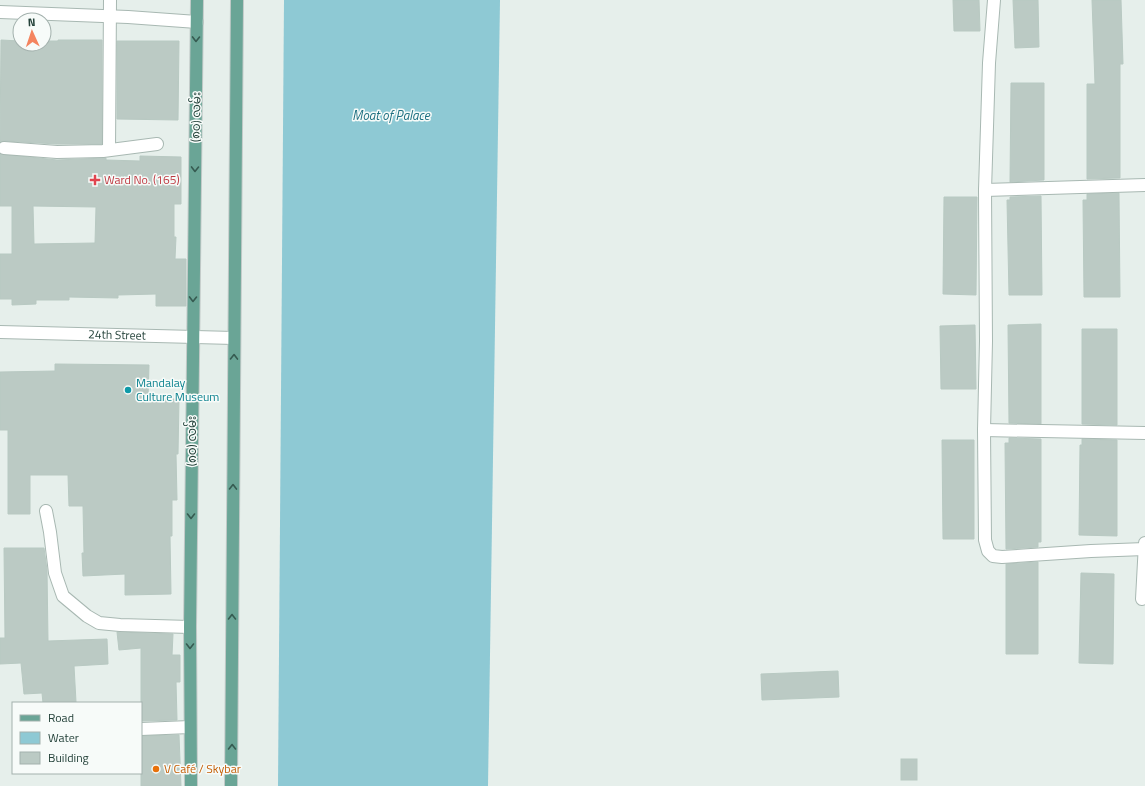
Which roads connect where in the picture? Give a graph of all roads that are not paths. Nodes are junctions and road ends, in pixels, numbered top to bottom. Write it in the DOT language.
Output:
graph roads {
  1 [pos="110,0"];
  2 [pos="197,0"];
  3 [pos="237,0"];
  4 [pos="994,0"];
  5 [pos="0,12"];
  6 [pos="110,16"];
  7 [pos="197,22"];
  8 [pos="157,144"];
  9 [pos="4,148"];
  10 [pos="109,150"];
  11 [pos="1145,185"];
  12 [pos="985,190"];
  13 [pos="0,332"];
  14 [pos="193,338"];
  15 [pos="234,338"];
  16 [pos="984,430"];
  17 [pos="1145,432"];
  18 [pos="46,511"];
  19 [pos="1145,543"];
  20 [pos="1145,549"];
  21 [pos="1142,599"];
  22 [pos="190,627"];
  23 [pos="190,727"];
  24 [pos="142,729"];
  25 [pos="191,786"];
  26 [pos="232,786"];
  1 -- 6 [label="street"];
  2 -- 7 [label="main road, (၈၀) လမ်း"];
  3 -- 15 [label="main road"];
  4 -- 12 [label="street"];
  5 -- 6 [label="street"];
  6 -- 7 [label="street"];
  6 -- 10 [label="street"];
  7 -- 14 [label="main road, (၈၀) လမ်း, one-way"];
  8 -- 10 [label="street"];
  9 -- 10 [label="street"];
  11 -- 12 [label="street"];
  12 -- 16 [label="street"];
  13 -- 14 [label="street, 24th Street"];
  14 -- 15 [label="street, 24th Street"];
  14 -- 22 [label="main road, (၈၀) လမ်း, one-way"];
  26 -- 15 [label="main road, one-way"];
  16 -- 17 [label="street"];
  16 -- 20 [label="street"];
  18 -- 22 [label="street"];
  19 -- 20 [label="street"];
  20 -- 21 [label="street"];
  22 -- 23 [label="main road, (၈၀) လမ်း, one-way"];
  23 -- 24 [label="street"];
  23 -- 25 [label="main road, (၈၀) လမ်း"];
}
